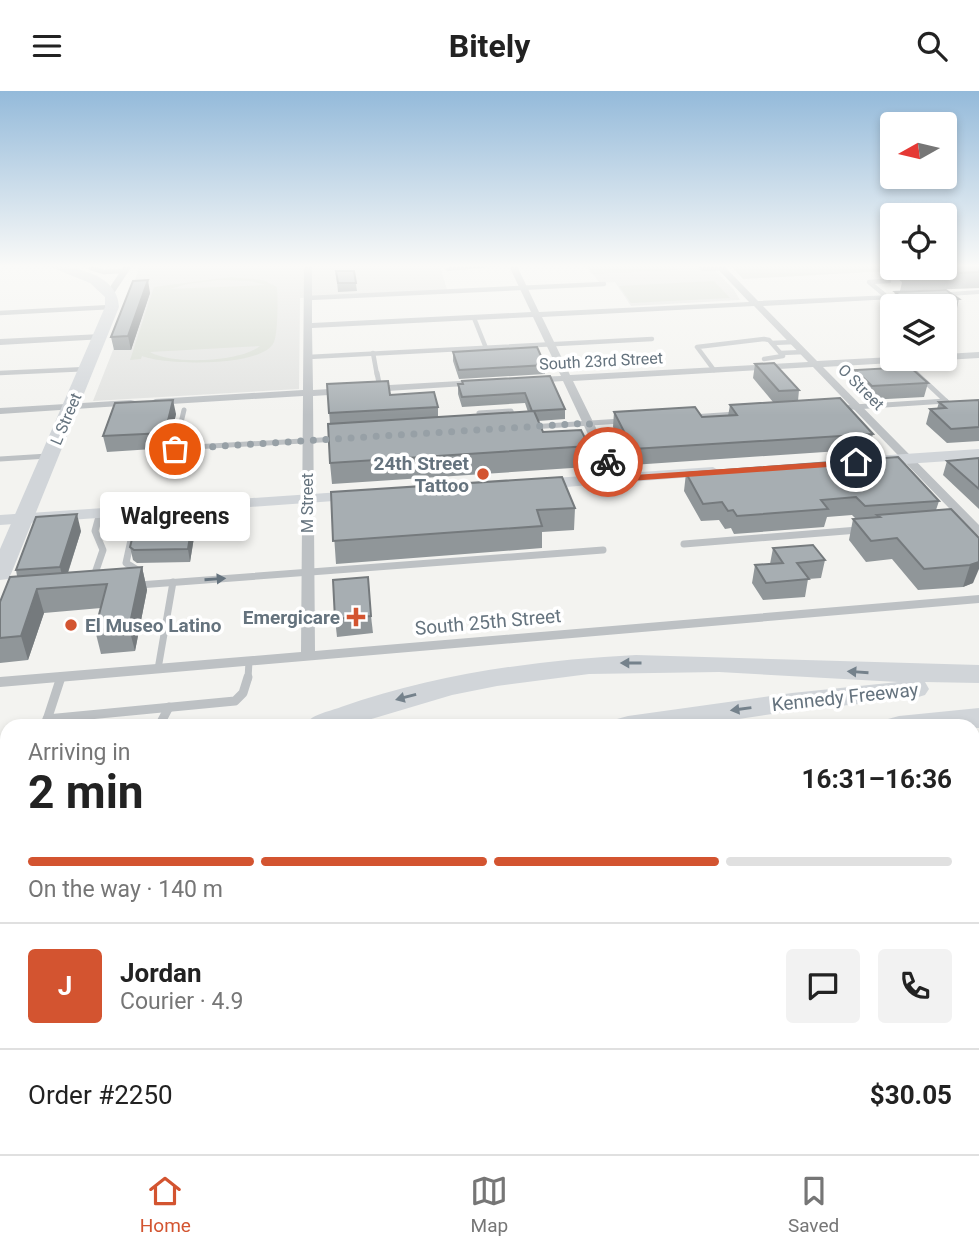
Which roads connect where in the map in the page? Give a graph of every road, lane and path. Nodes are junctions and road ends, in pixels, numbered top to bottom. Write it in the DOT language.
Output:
graph roads {
  1 [pos="537,315"];
  2 [pos="107,316"];
  3 [pos="308,316"];
  4 [pos="524,316"];
  5 [pos="768,316"];
  6 [pos="474,318"];
  7 [pos="308,326"];
  8 [pos="101,337"];
  9 [pos="652,339"];
  10 [pos="0,341"];
  11 [pos="794,342"];
  12 [pos="772,343"];
  13 [pos="551,344"];
  14 [pos="486,348"];
  15 [pos="804,352"];
  16 [pos="373,353"];
  17 [pos="781,353"];
  18 [pos="979,355"];
  19 [pos="957,356"];
  20 [pos="308,357"];
  21 [pos="764,359"];
  22 [pos="880,360"];
  23 [pos="816,364"];
  24 [pos="87,369"];
  25 [pos="714,370"];
  26 [pos="914,371"];
  27 [pos="0,373"];
  28 [pos="568,378"];
  29 [pos="527,381"];
  30 [pos="487,383"];
  31 [pos="380,389"];
  32 [pos="308,393"];
  33 [pos="946,401"];
  34 [pos="71,407"];
  35 [pos="858,407"];
  36 [pos="953,407"];
  37 [pos="831,408"];
  38 [pos="184,410"];
  39 [pos="0,411"];
  40 [pos="750,413"];
  41 [pos="683,417"];
  42 [pos="629,421"];
  43 [pos="589,423"];
  44 [pos="484,430"];
  45 [pos="347,438"];
  46 [pos="306,441"];
  47 [pos="979,454"];
  48 [pos="50,456"];
  49 [pos="0,459"];
  50 [pos="910,459"];
  51 [pos="856,462"];
  52 [pos="736,471"];
  53 [pos="615,479"];
  54 [pos="521,485"];
  55 [pos="373,495"];
  56 [pos="306,500"];
  57 [pos="150,510"];
  58 [pos="100,513"];
  59 [pos="24,519"];
  60 [pos="0,520"];
  61 [pos="969,522"];
  62 [pos="870,530"];
  63 [pos="979,532"];
  64 [pos="684,544"];
  65 [pos="603,550"];
  66 [pos="307,572"];
  67 [pos="0,573"];
  68 [pos="173,582"];
  69 [pos="135,585"];
  70 [pos="124,586"];
  71 [pos="91,588"];
  72 [pos="979,599"];
  73 [pos="308,656"];
  74 [pos="249,661"];
  75 [pos="158,669"];
  76 [pos="979,674"];
  77 [pos="61,677"];
  78 [pos="0,682"];
  79 [pos="979,682"];
  80 [pos="169,707"];
  81 [pos="47,719"];
  82 [pos="77,719"];
  83 [pos="163,719"];
  84 [pos="339,719"];
  85 [pos="676,719"];
  1 -- 13 [label="street"];
  2 -- 8 [label="main road, L Street"];
  3 -- 7 [label="street, M Street"];
  4 -- 6 [label="street"];
  5 -- 11 [label="street, O Street"];
  6 -- 7 [label="street"];
  6 -- 14 [label="lane"];
  7 -- 20 [label="street, M Street"];
  8 -- 10 [label="street"];
  8 -- 24 [label="main road, L Street"];
  9 -- 13 [label="lane"];
  11 -- 12 [label="lane"];
  11 -- 15 [label="street, O Street"];
  12 -- 17 [label="lane"];
  12 -- 25 [label="lane"];
  13 -- 14 [label="lane"];
  13 -- 28 [label="street"];
  14 -- 16 [label="lane"];
  15 -- 17 [label="lane"];
  15 -- 23 [label="street, O Street"];
  16 -- 20 [label="lane"];
  16 -- 31 [label="lane"];
  17 -- 21 [label="lane"];
  18 -- 19 [label="street"];
  20 -- 32 [label="street, M Street"];
  22 -- 23 [label="street, South 23rd Street"];
  23 -- 25 [label="street, South 23rd Street"];
  23 -- 35 [label="street, O Street"];
  24 -- 27 [label="lane"];
  24 -- 34 [label="main road, L Street"];
  25 -- 28 [label="street, South 23rd Street"];
  26 -- 33 [label="lane"];
  28 -- 29 [label="street, South 23rd Street"];
  28 -- 43 [label="street"];
  30 -- 31 [label="street"];
  31 -- 32 [label="street"];
  32 -- 34 [label="street"];
  32 -- 46 [label="street, M Street"];
  33 -- 35 [label="lane"];
  33 -- 36 [label="lane"];
  34 -- 39 [label="street"];
  34 -- 48 [label="main road, L Street"];
  35 -- 37 [label="lane"];
  35 -- 50 [label="street, O Street"];
  38 -- 46 [label="lane"];
  40 -- 41 [label="lane"];
  42 -- 43 [label="lane"];
  43 -- 44 [label="lane"];
  43 -- 53 [label="street"];
  45 -- 46 [label="lane"];
  46 -- 56 [label="street, M Street"];
  47 -- 50 [label="main road"];
  48 -- 49 [label="lane"];
  48 -- 59 [label="main road, L Street"];
  50 -- 51 [label="main road"];
  50 -- 61 [label="street, O Street"];
  52 -- 53 [label="main road"];
  53 -- 54 [label="main road"];
  55 -- 56 [label="main road"];
  56 -- 57 [label="main road"];
  56 -- 66 [label="street, M Street"];
  57 -- 58 [label="main road"];
  57 -- 69 [label="lane"];
  58 -- 59 [label="main road"];
  58 -- 71 [label="lane"];
  59 -- 60 [label="main road"];
  59 -- 67 [label="main road, L Street"];
  61 -- 63 [label="street, O Street"];
  62 -- 64 [label="lane"];
  65 -- 66 [label="lane"];
  68 -- 66 [label="lane, one-way"];
  66 -- 73 [label="street, M Street"];
  68 -- 69 [label="lane"];
  68 -- 75 [label="lane"];
  69 -- 70 [label="lane"];
  72 -- 73 [label="street, South 25th Street"];
  73 -- 74 [label="street, South 25th Street"];
  74 -- 75 [label="street, South 25th Street"];
  74 -- 80 [label="lane"];
  75 -- 77 [label="street, South 25th Street"];
  76 -- 84 [label="highway, one-way"];
  77 -- 78 [label="street, South 25th Street"];
  77 -- 81 [label="lane"];
  79 -- 85 [label="highway, Kennedy Freeway, one-way"];
  80 -- 82 [label="lane"];
  80 -- 83 [label="lane"];
}
